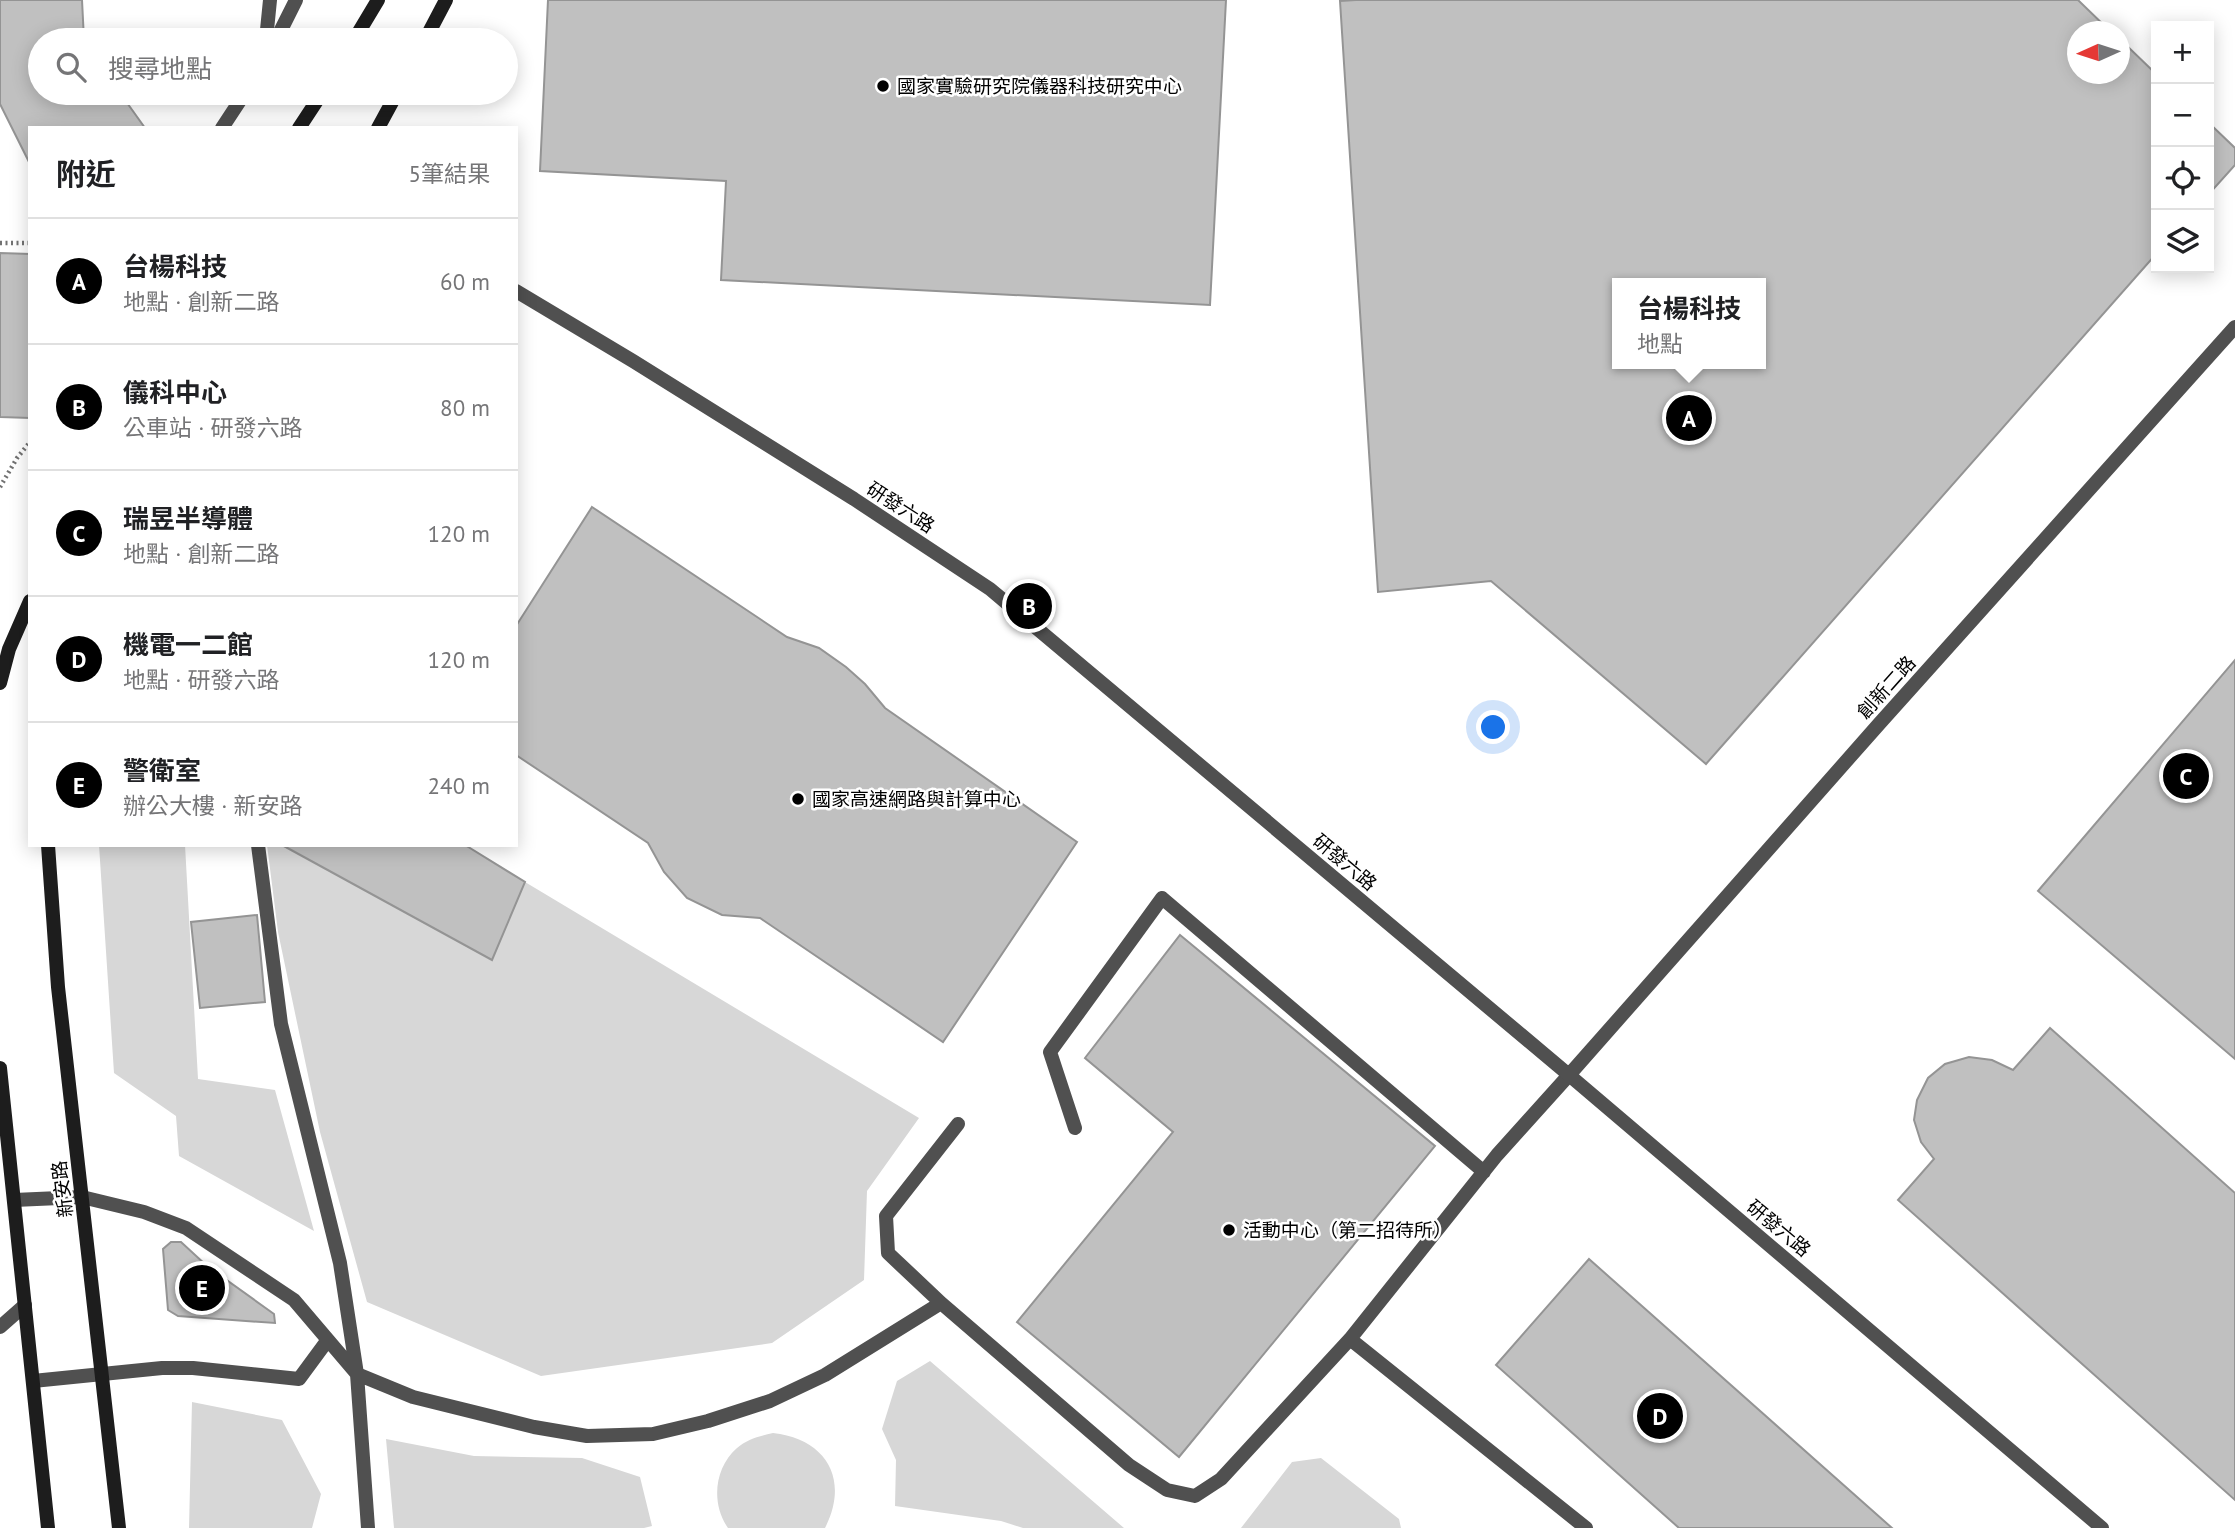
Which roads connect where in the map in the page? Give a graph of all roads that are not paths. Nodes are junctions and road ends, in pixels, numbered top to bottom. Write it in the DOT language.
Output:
graph roads {
  1 [pos="270,0"];
  2 [pos="296,0"];
  3 [pos="378,0"];
  4 [pos="446,0"];
  5 [pos="267,28"];
  6 [pos="282,28"];
  7 [pos="361,28"];
  8 [pos="431,28"];
  9 [pos="237,105"];
  10 [pos="313,105"];
  11 [pos="390,105"];
  12 [pos="223,126"];
  13 [pos="300,126"];
  14 [pos="379,126"];
  15 [pos="518,292"];
  16 [pos="2235,327"];
  17 [pos="28,606"];
  18 [pos="0,683"];
  19 [pos="48,847"];
  20 [pos="258,847"];
  21 [pos="0,1068"];
  22 [pos="1569,1075"];
  23 [pos="958,1124"];
  24 [pos="1075,1128"];
  25 [pos="1484,1172"];
  26 [pos="82,1197"];
  27 [pos="14,1200"];
  28 [pos="942,1303"];
  29 [pos="25,1305"];
  30 [pos="0,1327"];
  31 [pos="1350,1339"];
  32 [pos="327,1341"];
  33 [pos="103,1374"];
  34 [pos="357,1374"];
  35 [pos="33,1381"];
  36 [pos="48,1528"];
  37 [pos="119,1528"];
  38 [pos="368,1528"];
  39 [pos="1586,1528"];
  40 [pos="2102,1528"];
  1 -- 5 [label="street"];
  2 -- 6 [label="street"];
  3 -- 7 [label="street"];
  4 -- 8 [label="street"];
  9 -- 12 [label="street"];
  10 -- 13 [label="street"];
  11 -- 14 [label="street"];
  15 -- 22 [label="street, 研發六路"];
  16 -- 22 [label="street, 創新二路"];
  17 -- 18 [label="street"];
  19 -- 26 [label="street, 新安路"];
  20 -- 34 [label="street"];
  21 -- 27 [label="street"];
  22 -- 25 [label="street, 創新二路"];
  22 -- 40 [label="street, 研發六路"];
  23 -- 28 [label="street, 創新二路"];
  24 -- 25 [label="street"];
  25 -- 31 [label="street, 創新二路"];
  26 -- 27 [label="street"];
  26 -- 32 [label="street"];
  26 -- 33 [label="street, 新安路"];
  27 -- 29 [label="street"];
  28 -- 31 [label="street, 創新二路"];
  28 -- 34 [label="street"];
  29 -- 30 [label="street"];
  29 -- 35 [label="street"];
  31 -- 39 [label="street"];
  32 -- 33 [label="street"];
  32 -- 34 [label="street"];
  33 -- 35 [label="street"];
  33 -- 37 [label="street, 新安路"];
  34 -- 38 [label="street"];
  35 -- 36 [label="street"];
}
